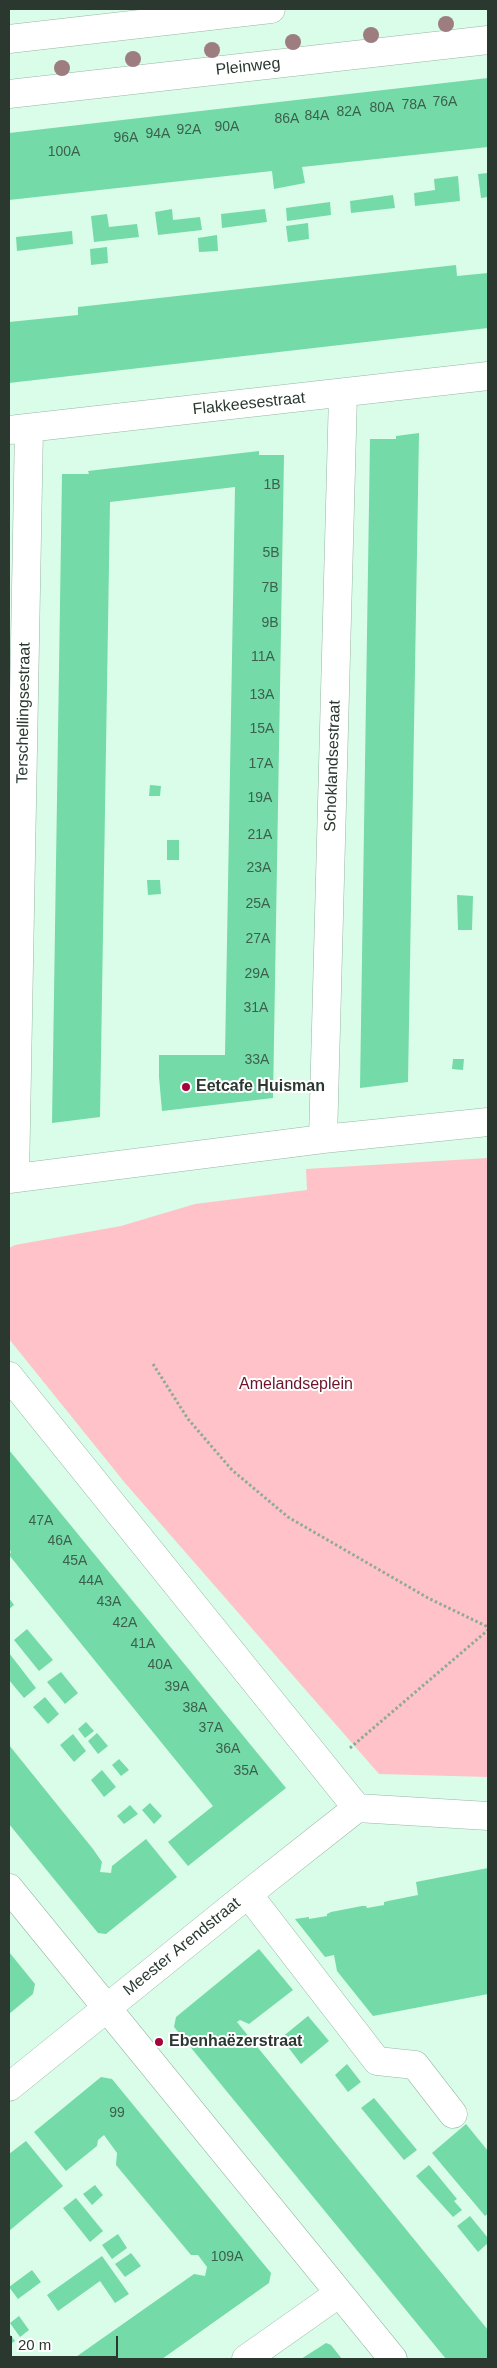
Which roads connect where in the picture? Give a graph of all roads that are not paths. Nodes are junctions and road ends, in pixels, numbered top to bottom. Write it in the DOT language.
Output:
graph roads {
  1 [pos="270,9"];
  2 [pos="9,39"];
  3 [pos="488,40"];
  4 [pos="9,94"];
  5 [pos="488,376"];
  6 [pos="343,394"];
  7 [pos="19,429"];
  8 [pos="488,1122"];
  9 [pos="323,1139"];
  10 [pos="12,1178"];
  11 [pos="9,1376"];
  12 [pos="357,1808"];
  13 [pos="488,1816"];
  14 [pos="9,1888"];
  15 [pos="248,1894"];
  16 [pos="106,2009"];
  17 [pos="9,2088"];
  18 [pos="453,2114"];
  19 [pos="338,2294"];
  20 [pos="246,2359"];
  21 [pos="392,2359"];
  1 -- 2 [label="street"];
  3 -- 4 [label="street, Pleinweg"];
  5 -- 6 [label="street, Flakkeesestraat"];
  6 -- 7 [label="street, Flakkeesestraat"];
  6 -- 9 [label="street, Schoklandsestraat"];
  7 -- 10 [label="street, Terschellingsestraat"];
  8 -- 9 [label="street"];
  9 -- 10 [label="street"];
  11 -- 12 [label="street"];
  12 -- 13 [label="street"];
  12 -- 15 [label="street, Meester Arendstraat"];
  14 -- 16 [label="street"];
  15 -- 16 [label="street, Meester Arendstraat"];
  15 -- 18 [label="street"];
  16 -- 17 [label="street, Meester Arendstraat"];
  16 -- 19 [label="street"];
  19 -- 20 [label="street"];
  19 -- 21 [label="street"];
}
